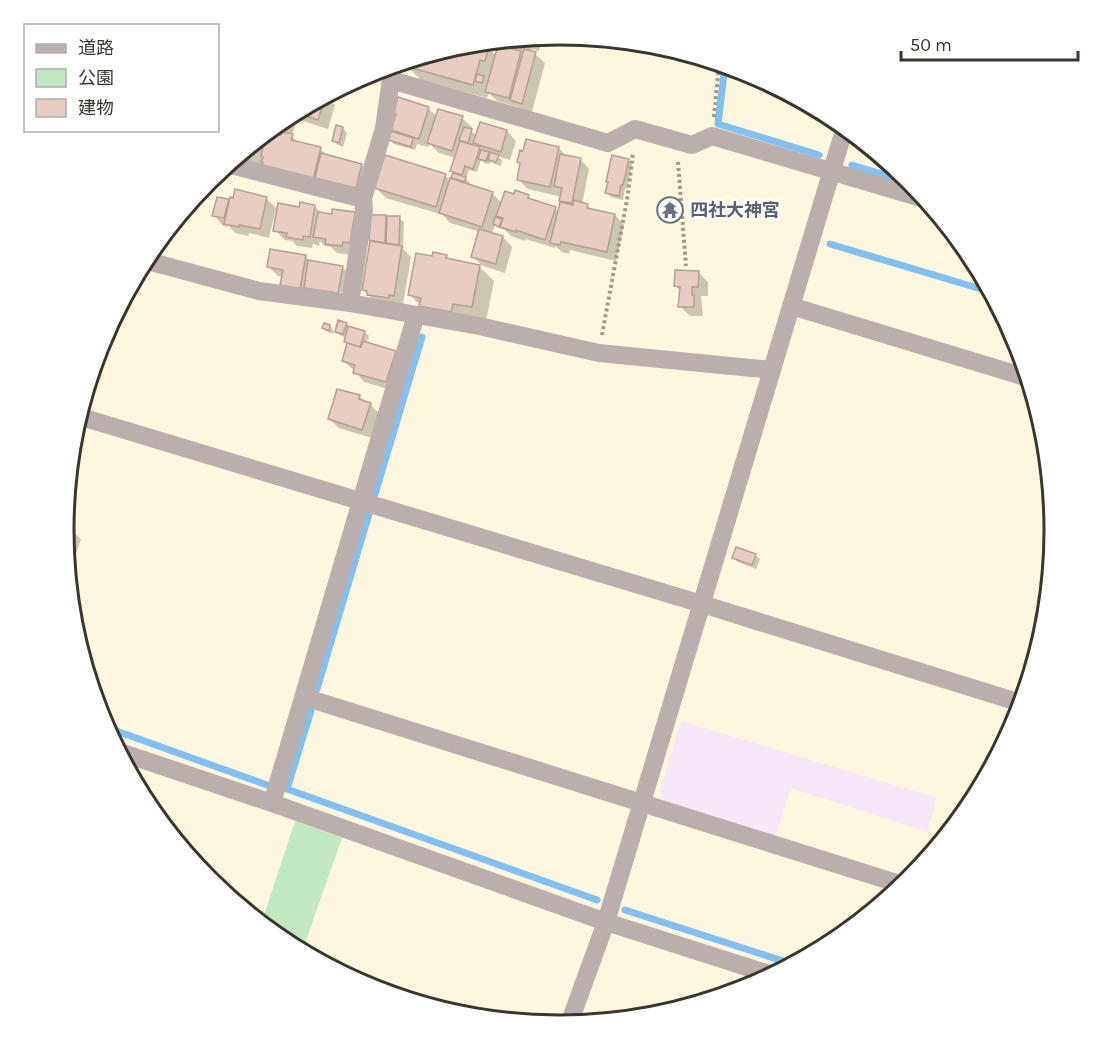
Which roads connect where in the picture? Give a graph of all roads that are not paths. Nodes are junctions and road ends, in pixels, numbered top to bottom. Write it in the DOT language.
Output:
graph roads {
  1 [pos="396,73"];
  2 [pos="392,75"];
  3 [pos="842,137"];
  4 [pos="237,167"];
  5 [pos="832,171"];
  6 [pos="909,195"];
  7 [pos="363,199"];
  8 [pos="154,263"];
  9 [pos="350,303"];
  10 [pos="791,306"];
  11 [pos="416,315"];
  12 [pos="772,370"];
  13 [pos="1018,375"];
  14 [pos="87,419"];
  15 [pos="361,501"];
  16 [pos="702,604"];
  17 [pos="303,697"];
  18 [pos="1012,701"];
  19 [pos="129,755"];
  20 [pos="272,803"];
  21 [pos="642,803"];
  22 [pos="892,882"];
  23 [pos="606,922"];
  24 [pos="760,971"];
  25 [pos="572,1015"];
  1 -- 5 [label="street"];
  2 -- 7 [label="street"];
  3 -- 5 [label="street"];
  4 -- 7 [label="street"];
  5 -- 6 [label="street"];
  5 -- 10 [label="street"];
  7 -- 9 [label="street"];
  8 -- 9 [label="street"];
  9 -- 11 [label="street"];
  10 -- 12 [label="street"];
  10 -- 13 [label="street"];
  11 -- 12 [label="street"];
  11 -- 15 [label="street"];
  12 -- 16 [label="street"];
  14 -- 15 [label="street"];
  15 -- 16 [label="street"];
  15 -- 17 [label="street"];
  16 -- 18 [label="street"];
  16 -- 21 [label="street"];
  17 -- 20 [label="street"];
  17 -- 21 [label="street"];
  19 -- 20 [label="street"];
  20 -- 23 [label="street"];
  21 -- 22 [label="street"];
  21 -- 23 [label="street"];
  23 -- 24 [label="street"];
  23 -- 25 [label="street"];
}
